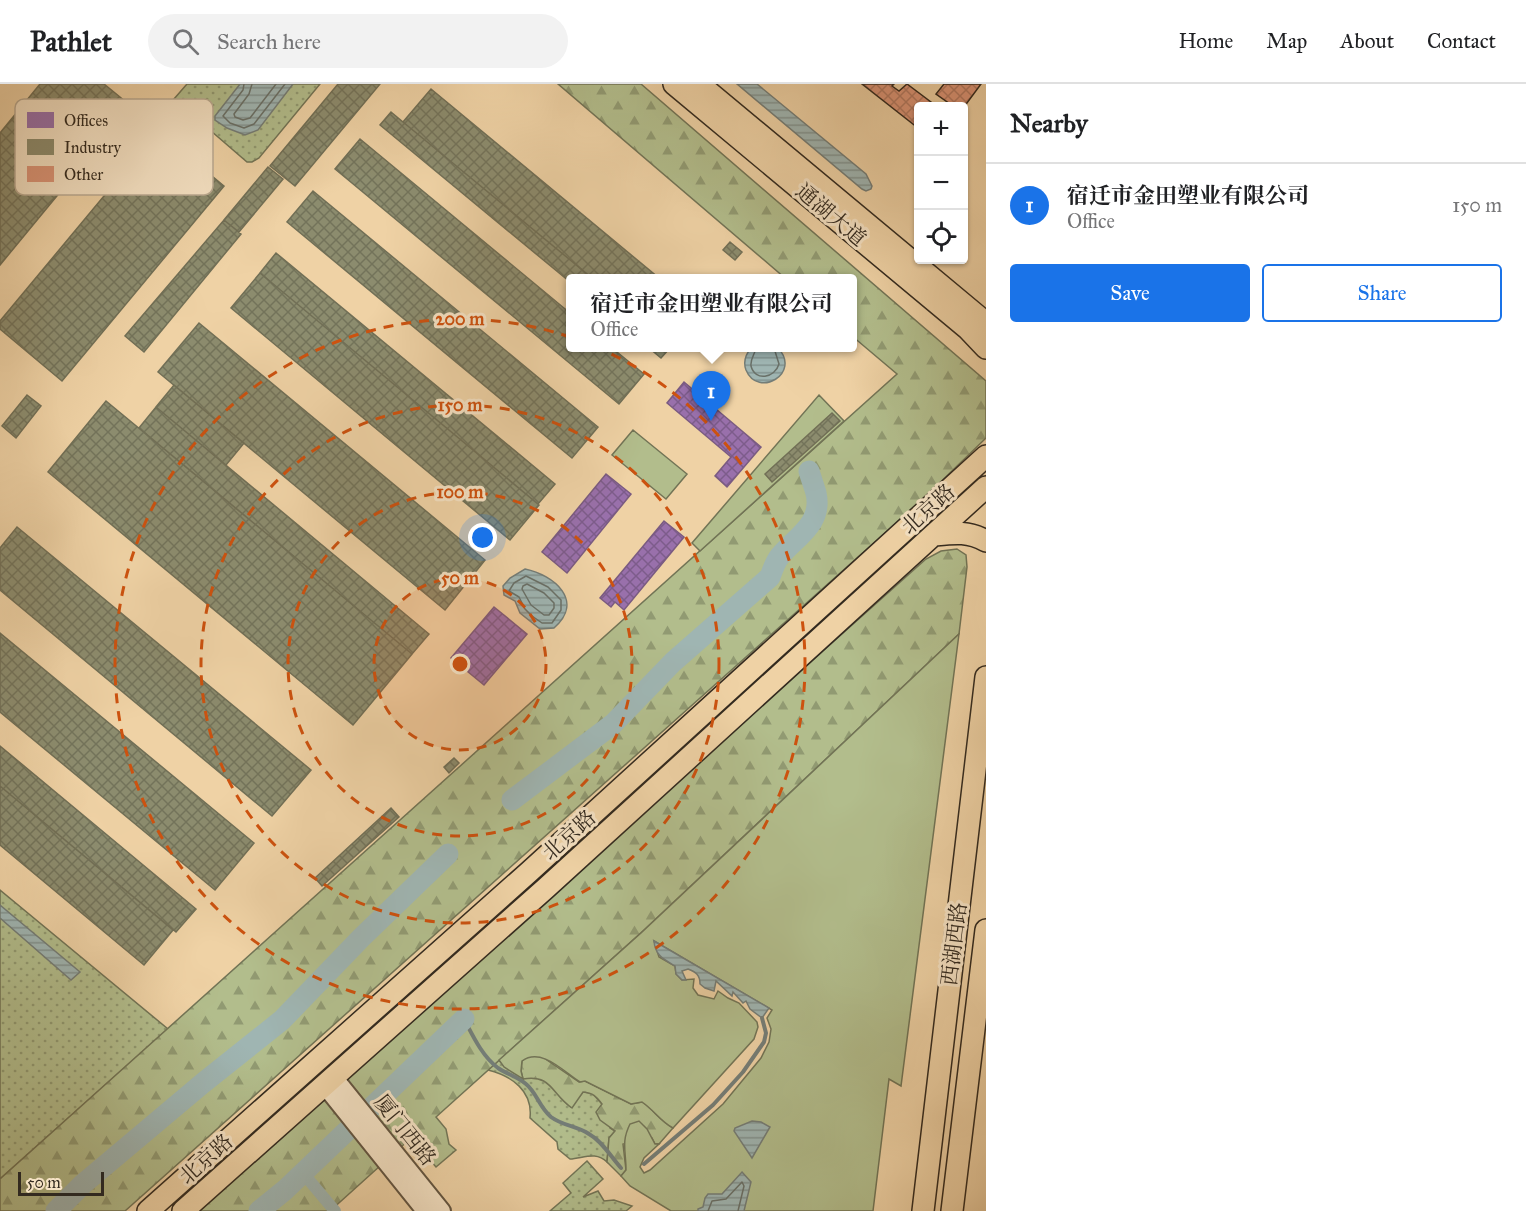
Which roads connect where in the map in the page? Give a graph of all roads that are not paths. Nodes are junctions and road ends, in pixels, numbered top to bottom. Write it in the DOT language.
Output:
graph roads {
  1 [pos="675,84"];
  2 [pos="699,84"];
  3 [pos="983,318"];
  4 [pos="986,348"];
  5 [pos="986,456"];
  6 [pos="986,487"];
  7 [pos="935,535"];
  8 [pos="986,541"];
  9 [pos="986,677"];
  10 [pos="986,930"];
  11 [pos="329,1081"];
  12 [pos="376,1141"];
  13 [pos="148,1211"];
  14 [pos="183,1211"];
  15 [pos="425,1211"];
  16 [pos="442,1211"];
  17 [pos="923,1211"];
  18 [pos="952,1211"];
  1 -- 4 [label="main road, 通湖大道"];
  2 -- 3 [label="main road, 通湖大道"];
  5 -- 13 [label="main road, 北京路"];
  6 -- 7 [label="main road, 北京路"];
  7 -- 8 [label="main road"];
  7 -- 11 [label="main road, 北京路"];
  9 -- 17 [label="main road, 西湖西路"];
  10 -- 18 [label="main road, 西湖西路"];
  11 -- 12 [label="street, 厦门西路"];
  11 -- 14 [label="main road, 北京路"];
  12 -- 15 [label="street, 厦门西路"];
  12 -- 16 [label="street, 厦门西路"];
}
